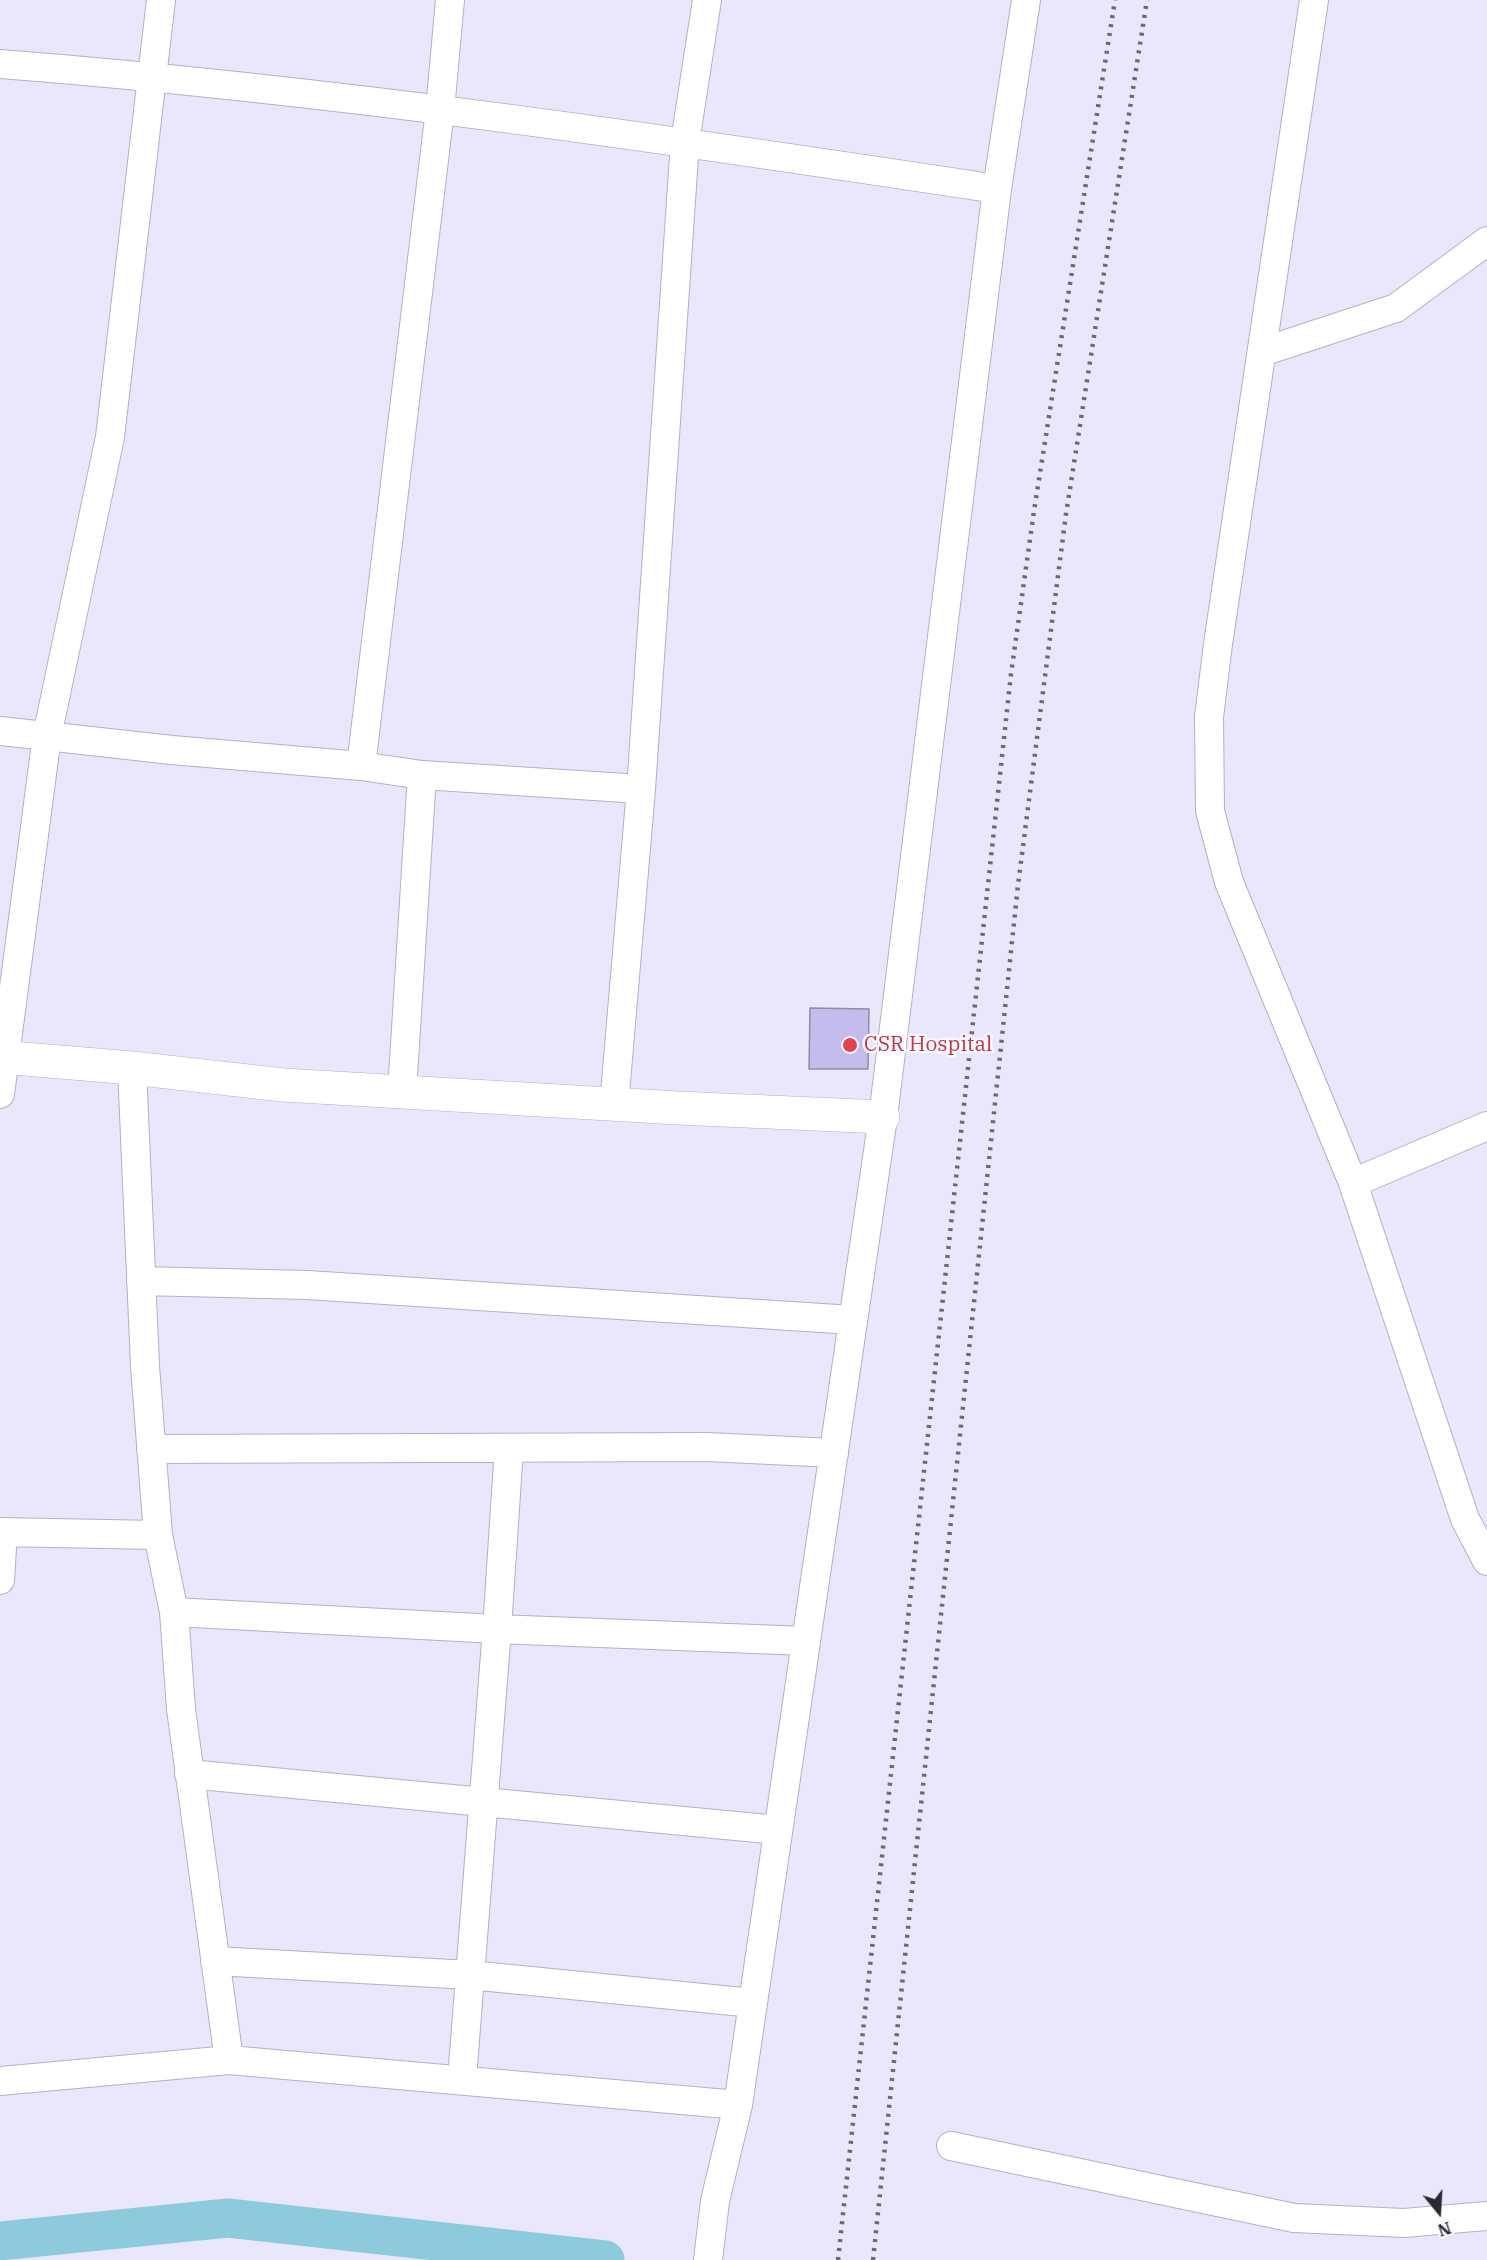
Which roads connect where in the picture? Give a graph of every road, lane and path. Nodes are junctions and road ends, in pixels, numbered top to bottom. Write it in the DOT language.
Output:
graph roads {
  1 [pos="161,0"];
  2 [pos="450,0"];
  3 [pos="707,0"];
  4 [pos="1026,0"];
  5 [pos="1314,0"];
  6 [pos="0,64"];
  7 [pos="152,76"];
  8 [pos="440,110"];
  9 [pos="685,142"];
  10 [pos="998,189"];
  11 [pos="1487,241"];
  12 [pos="1262,352"];
  13 [pos="0,731"];
  14 [pos="47,736"];
  15 [pos="361,765"];
  16 [pos="422,775"];
  17 [pos="641,789"];
  18 [pos="3,1058"];
  19 [pos="132,1068"];
  20 [pos="402,1092"];
  21 [pos="0,1094"];
  22 [pos="614,1105"];
  23 [pos="883,1117"];
  24 [pos="1487,1126"];
  25 [pos="1353,1183"];
  26 [pos="141,1281"];
  27 [pos="853,1320"];
  28 [pos="509,1448"];
  29 [pos="151,1449"];
  30 [pos="834,1453"];
  31 [pos="1476,1514"];
  32 [pos="2,1532"];
  33 [pos="158,1535"];
  34 [pos="1487,1561"];
  35 [pos="0,1580"];
  36 [pos="174,1612"];
  37 [pos="497,1629"];
  38 [pos="806,1641"];
  39 [pos="189,1774"];
  40 [pos="484,1802"];
  41 [pos="778,1830"];
  42 [pos="215,1961"];
  43 [pos="470,1976"];
  44 [pos="753,2003"];
  45 [pos="229,2060"];
  46 [pos="462,2079"];
  47 [pos="0,2081"];
  48 [pos="738,2105"];
  49 [pos="951,2146"];
  50 [pos="1487,2216"];
  51 [pos="708,2260"];
  1 -- 7 [label="street"];
  2 -- 8 [label="street"];
  3 -- 9 [label="street"];
  4 -- 10 [label="street"];
  5 -- 12 [label="street"];
  6 -- 7 [label="street"];
  7 -- 8 [label="street"];
  7 -- 14 [label="street"];
  8 -- 9 [label="street"];
  8 -- 15 [label="street"];
  9 -- 10 [label="street"];
  9 -- 17 [label="street"];
  10 -- 23 [label="street"];
  11 -- 12 [label="street"];
  12 -- 25 [label="street"];
  13 -- 14 [label="street"];
  14 -- 15 [label="street"];
  14 -- 18 [label="street"];
  15 -- 16 [label="street"];
  16 -- 17 [label="street"];
  16 -- 20 [label="street"];
  17 -- 22 [label="street"];
  18 -- 19 [label="street"];
  18 -- 21 [label="street"];
  19 -- 20 [label="street"];
  19 -- 26 [label="street"];
  20 -- 22 [label="street"];
  22 -- 23 [label="street"];
  23 -- 27 [label="street"];
  24 -- 25 [label="street"];
  25 -- 31 [label="street"];
  26 -- 27 [label="street"];
  26 -- 29 [label="street"];
  27 -- 30 [label="street"];
  28 -- 29 [label="street"];
  28 -- 30 [label="street"];
  28 -- 37 [label="street"];
  29 -- 33 [label="street"];
  30 -- 38 [label="street"];
  31 -- 34 [label="street"];
  32 -- 33 [label="street"];
  32 -- 35 [label="street"];
  33 -- 36 [label="street"];
  36 -- 37 [label="street"];
  36 -- 39 [label="street"];
  37 -- 38 [label="street"];
  37 -- 40 [label="street"];
  38 -- 41 [label="street"];
  39 -- 40 [label="street"];
  39 -- 42 [label="street"];
  40 -- 41 [label="street"];
  40 -- 43 [label="street"];
  41 -- 44 [label="street"];
  42 -- 43 [label="street"];
  42 -- 45 [label="street"];
  43 -- 44 [label="street"];
  43 -- 46 [label="street"];
  44 -- 48 [label="street"];
  45 -- 46 [label="street"];
  45 -- 47 [label="street"];
  46 -- 48 [label="street"];
  48 -- 51 [label="street"];
  49 -- 50 [label="street"];
}
